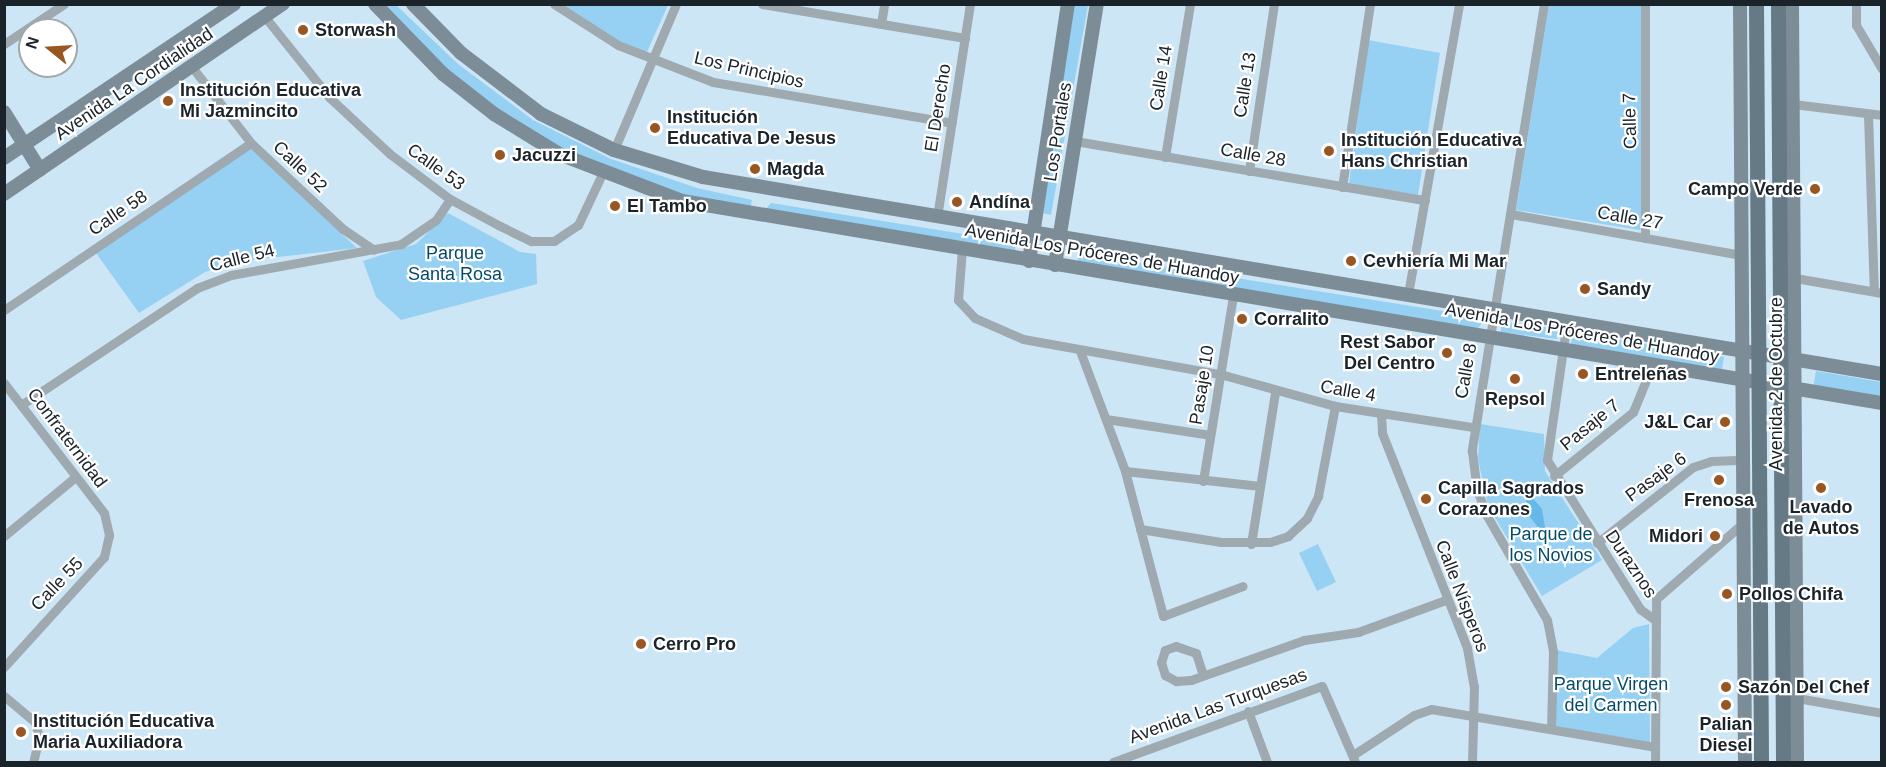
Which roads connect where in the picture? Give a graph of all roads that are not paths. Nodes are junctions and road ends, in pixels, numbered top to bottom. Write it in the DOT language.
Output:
graph roads {
  1 [pos="64,4"];
  2 [pos="234,4"];
  3 [pos="283,4"];
  4 [pos="375,4"];
  5 [pos="554,4"];
  6 [pos="676,4"];
  7 [pos="762,4"];
  8 [pos="884,4"];
  9 [pos="970,4"];
  10 [pos="1068,4"];
  11 [pos="1097,4"];
  12 [pos="1190,4"];
  13 [pos="1274,4"];
  14 [pos="1370,4"];
  15 [pos="1459,4"];
  16 [pos="1545,4"];
  17 [pos="1645,4"];
  18 [pos="1740,4"];
  19 [pos="1756,4"];
  20 [pos="1778,4"];
  21 [pos="1792,4"];
  22 [pos="1856,4"];
  23 [pos="414,5"];
  24 [pos="795,7"];
  25 [pos="265,17"];
  26 [pos="881,24"];
  27 [pos="965,38"];
  28 [pos="4,44"];
  29 [pos="651,61"];
  30 [pos="192,67"];
  31 [pos="1881,69"];
  32 [pos="1793,104"];
  33 [pos="4,112"];
  34 [pos="1869,114"];
  35 [pos="1881,115"];
  36 [pos="952,123"];
  37 [pos="1075,141"];
  38 [pos="251,143"];
  39 [pos="24,144"];
  40 [pos="614,150"];
  41 [pos="1165,157"];
  42 [pos="4,158"];
  43 [pos="40,171"];
  44 [pos="1249,171"];
  45 [pos="602,174"];
  46 [pos="1870,183"];
  47 [pos="1881,184"];
  48 [pos="1342,187"];
  49 [pos="762,188"];
  50 [pos="4,194"];
  51 [pos="450,199"];
  52 [pos="1425,200"];
  53 [pos="757,214"];
  54 [pos="1511,214"];
  55 [pos="938,217"];
  56 [pos="1033,232"];
  57 [pos="1059,236"];
  58 [pos="1645,238"];
  59 [pos="962,249"];
  60 [pos="374,250"];
  61 [pos="1742,255"];
  62 [pos="1029,261"];
  63 [pos="1055,265"];
  64 [pos="1795,278"];
  65 [pos="1878,292"];
  66 [pos="1408,294"];
  67 [pos="1233,295"];
  68 [pos="1495,308"];
  69 [pos="4,310"];
  70 [pos="1567,321"];
  71 [pos="1490,334"];
  72 [pos="1563,347"];
  73 [pos="1080,351"];
  74 [pos="1743,352"];
  75 [pos="1760,355"];
  76 [pos="1788,359"];
  77 [pos="1653,363"];
  78 [pos="1220,374"];
  79 [pos="1881,374"];
  80 [pos="1743,378"];
  81 [pos="1760,381"];
  82 [pos="4,383"];
  83 [pos="1788,386"];
  84 [pos="1275,392"];
  85 [pos="1881,403"];
  86 [pos="21,405"];
  87 [pos="1335,406"];
  88 [pos="1381,413"];
  89 [pos="1106,418"];
  90 [pos="1473,427"];
  91 [pos="1210,435"];
  92 [pos="1744,460"];
  93 [pos="1125,471"];
  94 [pos="1554,476"];
  95 [pos="74,478"];
  96 [pos="1203,481"];
  97 [pos="1260,486"];
  98 [pos="104,513"];
  99 [pos="1744,521"];
  100 [pos="1140,529"];
  101 [pos="6,531"];
  102 [pos="1597,543"];
  103 [pos="1251,544"];
  104 [pos="1243,586"];
  105 [pos="1446,600"];
  106 [pos="1655,620"];
  107 [pos="4,667"];
  108 [pos="1203,675"];
  109 [pos="4,696"];
  110 [pos="1797,698"];
  111 [pos="1248,711"];
  112 [pos="1881,712"];
  113 [pos="1472,715"];
  114 [pos="1551,728"];
  115 [pos="1655,747"];
  116 [pos="1354,759"];
  117 [pos="33,762"];
  118 [pos="1113,762"];
  119 [pos="1267,762"];
  120 [pos="1472,762"];
  121 [pos="1655,762"];
  122 [pos="1745,762"];
  123 [pos="1761,762"];
  124 [pos="1783,762"];
  125 [pos="1797,762"];
  1 -- 28 [label="street"];
  2 -- 39 [label="main road, Avenida La Cordialidad"];
  3 -- 25 [label="main road, Avenida La Cordialidad"];
  4 -- 45 [label="main road, Avenida Los Próceres de Huandoy"];
  5 -- 29 [label="street, Los Principios"];
  6 -- 29 [label="street"];
  7 -- 24 [label="street"];
  8 -- 26 [label="street"];
  9 -- 27 [label="street, El Derecho"];
  10 -- 56 [label="main road, Los Portales"];
  11 -- 37 [label="main road, Los Portales"];
  12 -- 41 [label="street, Calle 14"];
  13 -- 44 [label="street, Calle 13"];
  14 -- 48 [label="street"];
  15 -- 52 [label="street"];
  16 -- 54 [label="street, Calle 8"];
  17 -- 58 [label="street, Calle 7"];
  18 -- 61 [label="main road, Avenida 2 de Octubre"];
  19 -- 75 [label="main road, Avenida 2 de Octubre"];
  20 -- 76 [label="main road, Avenida 2 de Octubre"];
  21 -- 32 [label="main road, Avenida 2 de Octubre"];
  22 -- 31 [label="street"];
  23 -- 40 [label="main road, Avenida Los Próceres de Huandoy"];
  24 -- 26 [label="street"];
  25 -- 30 [label="main road, Avenida La Cordialidad"];
  25 -- 51 [label="street, Calle 53"];
  26 -- 27 [label="street"];
  27 -- 36 [label="street, El Derecho"];
  29 -- 36 [label="street, Los Principios"];
  29 -- 40 [label="street"];
  30 -- 38 [label="street, Calle 52"];
  30 -- 43 [label="main road, Avenida La Cordialidad"];
  32 -- 34 [label="street"];
  32 -- 64 [label="main road, Avenida 2 de Octubre"];
  33 -- 39 [label="main road"];
  34 -- 35 [label="street"];
  34 -- 46 [label="street"];
  36 -- 55 [label="street, El Derecho"];
  37 -- 41 [label="street, Calle 28"];
  37 -- 57 [label="main road, Los Portales"];
  38 -- 60 [label="street, Calle 52"];
  38 -- 69 [label="street, Calle 58"];
  39 -- 42 [label="main road, Avenida La Cordialidad"];
  39 -- 43 [label="main road"];
  40 -- 49 [label="main road, Avenida Los Próceres de Huandoy"];
  41 -- 44 [label="street, Calle 28"];
  43 -- 50 [label="main road, Avenida La Cordialidad"];
  44 -- 48 [label="street, Calle 28"];
  45 -- 51 [label="street, Calle 53"];
  45 -- 53 [label="main road, Avenida Los Próceres de Huandoy"];
  46 -- 47 [label="street"];
  46 -- 65 [label="street"];
  48 -- 52 [label="street, Calle 28"];
  49 -- 53 [label="main road"];
  49 -- 55 [label="main road, Avenida Los Próceres de Huandoy"];
  51 -- 60 [label="street, Calle 54"];
  52 -- 66 [label="street"];
  53 -- 59 [label="main road, Avenida Los Próceres de Huandoy"];
  54 -- 58 [label="street, Calle 27"];
  54 -- 68 [label="street, Calle 8"];
  55 -- 56 [label="main road, Avenida Los Próceres de Huandoy"];
  56 -- 57 [label="main road, Avenida Los Próceres de Huandoy"];
  56 -- 62 [label="main road, Los Portales"];
  57 -- 63 [label="main road, Los Portales"];
  57 -- 66 [label="main road, Avenida Los Próceres de Huandoy"];
  58 -- 61 [label="street, Calle 27"];
  59 -- 62 [label="main road, Avenida Los Próceres de Huandoy"];
  59 -- 73 [label="street"];
  60 -- 86 [label="street, Calle 54"];
  61 -- 74 [label="main road, Avenida 2 de Octubre"];
  62 -- 63 [label="main road, Avenida Los Próceres de Huandoy"];
  63 -- 67 [label="main road, Avenida Los Próceres de Huandoy"];
  64 -- 65 [label="street"];
  64 -- 76 [label="main road, Avenida 2 de Octubre"];
  66 -- 68 [label="main road, Avenida Los Próceres de Huandoy"];
  67 -- 71 [label="main road, Avenida Los Próceres de Huandoy"];
  67 -- 78 [label="street, Pasaje 10"];
  68 -- 70 [label="main road, Avenida Los Próceres de Huandoy"];
  68 -- 71 [label="street, Calle 8"];
  70 -- 72 [label="street, Duraznos"];
  70 -- 74 [label="main road, Avenida Los Próceres de Huandoy"];
  71 -- 72 [label="main road, Avenida Los Próceres de Huandoy"];
  71 -- 90 [label="street, Calle 8"];
  72 -- 77 [label="main road, Avenida Los Próceres de Huandoy"];
  72 -- 94 [label="street, Duraznos"];
  73 -- 78 [label="street, Calle 4"];
  73 -- 89 [label="street"];
  74 -- 75 [label="main road, Avenida Los Próceres de Huandoy"];
  74 -- 80 [label="main road, Avenida 2 de Octubre"];
  75 -- 76 [label="main road, Avenida Los Próceres de Huandoy"];
  75 -- 81 [label="main road, Avenida 2 de Octubre"];
  76 -- 79 [label="main road, Avenida Los Próceres de Huandoy"];
  76 -- 83 [label="main road, Avenida 2 de Octubre"];
  77 -- 80 [label="main road, Avenida Los Próceres de Huandoy"];
  77 -- 94 [label="street, Pasaje 7"];
  78 -- 84 [label="street, Calle 4"];
  78 -- 91 [label="street, Pasaje 10"];
  80 -- 81 [label="main road, Avenida Los Próceres de Huandoy"];
  80 -- 92 [label="main road, Avenida 2 de Octubre"];
  81 -- 83 [label="main road, Avenida Los Próceres de Huandoy"];
  81 -- 123 [label="main road, Avenida 2 de Octubre"];
  82 -- 86 [label="street, Confraternidad"];
  83 -- 85 [label="main road, Avenida Los Próceres de Huandoy"];
  83 -- 110 [label="main road, Avenida 2 de Octubre"];
  83 -- 124 [label="main road, Avenida 2 de Octubre"];
  84 -- 87 [label="street, Calle 4"];
  84 -- 97 [label="street"];
  86 -- 95 [label="street, Confraternidad"];
  87 -- 88 [label="street, Calle 4"];
  87 -- 103 [label="street"];
  88 -- 90 [label="street, Calle 4"];
  88 -- 105 [label="street, Calle Nísperos"];
  89 -- 91 [label="street"];
  89 -- 93 [label="street"];
  90 -- 114 [label="street, Calle 8"];
  91 -- 96 [label="street, Pasaje 10"];
  92 -- 99 [label="main road, Avenida 2 de Octubre"];
  92 -- 102 [label="street, Pasaje 6"];
  93 -- 96 [label="street"];
  93 -- 100 [label="street"];
  94 -- 102 [label="street, Duraznos"];
  95 -- 98 [label="street, Confraternidad"];
  95 -- 101 [label="street"];
  96 -- 97 [label="street"];
  97 -- 103 [label="street"];
  98 -- 107 [label="street, Calle 55"];
  99 -- 106 [label="street"];
  99 -- 122 [label="main road, Avenida 2 de Octubre"];
  100 -- 103 [label="street"];
  100 -- 104 [label="street"];
  102 -- 106 [label="street, Duraznos"];
  105 -- 108 [label="street"];
  105 -- 113 [label="street, Calle Nísperos"];
  106 -- 115 [label="street, Duraznos"];
  108 -- 108 [label="street"];
  109 -- 117 [label="street"];
  110 -- 112 [label="street"];
  110 -- 125 [label="main road, Avenida 2 de Octubre"];
  111 -- 116 [label="street, Avenida Las Turquesas"];
  111 -- 118 [label="street, Avenida Las Turquesas"];
  111 -- 119 [label="street"];
  113 -- 114 [label="street"];
  113 -- 116 [label="street"];
  113 -- 120 [label="street, Calle Nísperos"];
  114 -- 115 [label="street"];
  115 -- 121 [label="street, Duraznos"];
}
